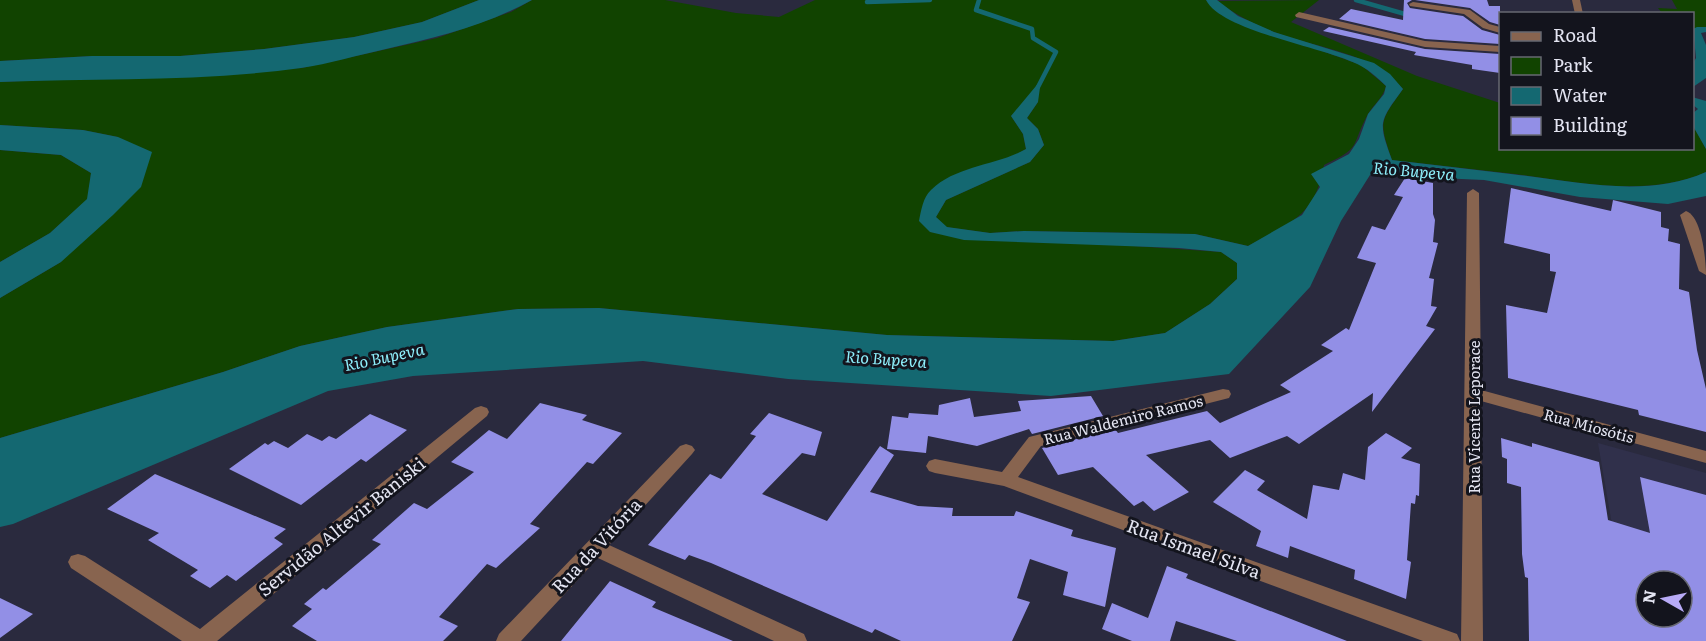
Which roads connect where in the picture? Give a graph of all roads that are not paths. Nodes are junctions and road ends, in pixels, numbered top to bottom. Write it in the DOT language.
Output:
graph roads {
  1 [pos="1413,4"];
  2 [pos="1299,15"];
  3 [pos="1499,30"];
  4 [pos="1499,49"];
  5 [pos="1473,193"];
  6 [pos="1686,215"];
  7 [pos="1706,271"];
  8 [pos="1473,393"];
  9 [pos="1223,394"];
  10 [pos="481,412"];
  11 [pos="686,450"];
  12 [pos="1706,457"];
  13 [pos="935,466"];
  14 [pos="1006,480"];
  15 [pos="594,548"];
  16 [pos="78,562"];
  17 [pos="200,641"];
  18 [pos="507,641"];
  19 [pos="796,641"];
  20 [pos="1449,641"];
  21 [pos="1472,641"];
  1 -- 3 [label="street"];
  2 -- 4 [label="street"];
  5 -- 8 [label="street, Rua Vicente Leporace"];
  6 -- 7 [label="street"];
  8 -- 12 [label="street, Rua Miosótis"];
  8 -- 21 [label="street, Rua Vicente Leporace"];
  9 -- 14 [label="street, Rua Waldemiro Ramos"];
  10 -- 17 [label="street, Servidão Altevir Baniski"];
  11 -- 15 [label="street, Rua da Vitória"];
  13 -- 14 [label="street, Rua Ismael Silva"];
  14 -- 20 [label="street, Rua Ismael Silva"];
  15 -- 18 [label="street, Rua da Vitória"];
  15 -- 19 [label="street"];
  16 -- 17 [label="street"];
}
